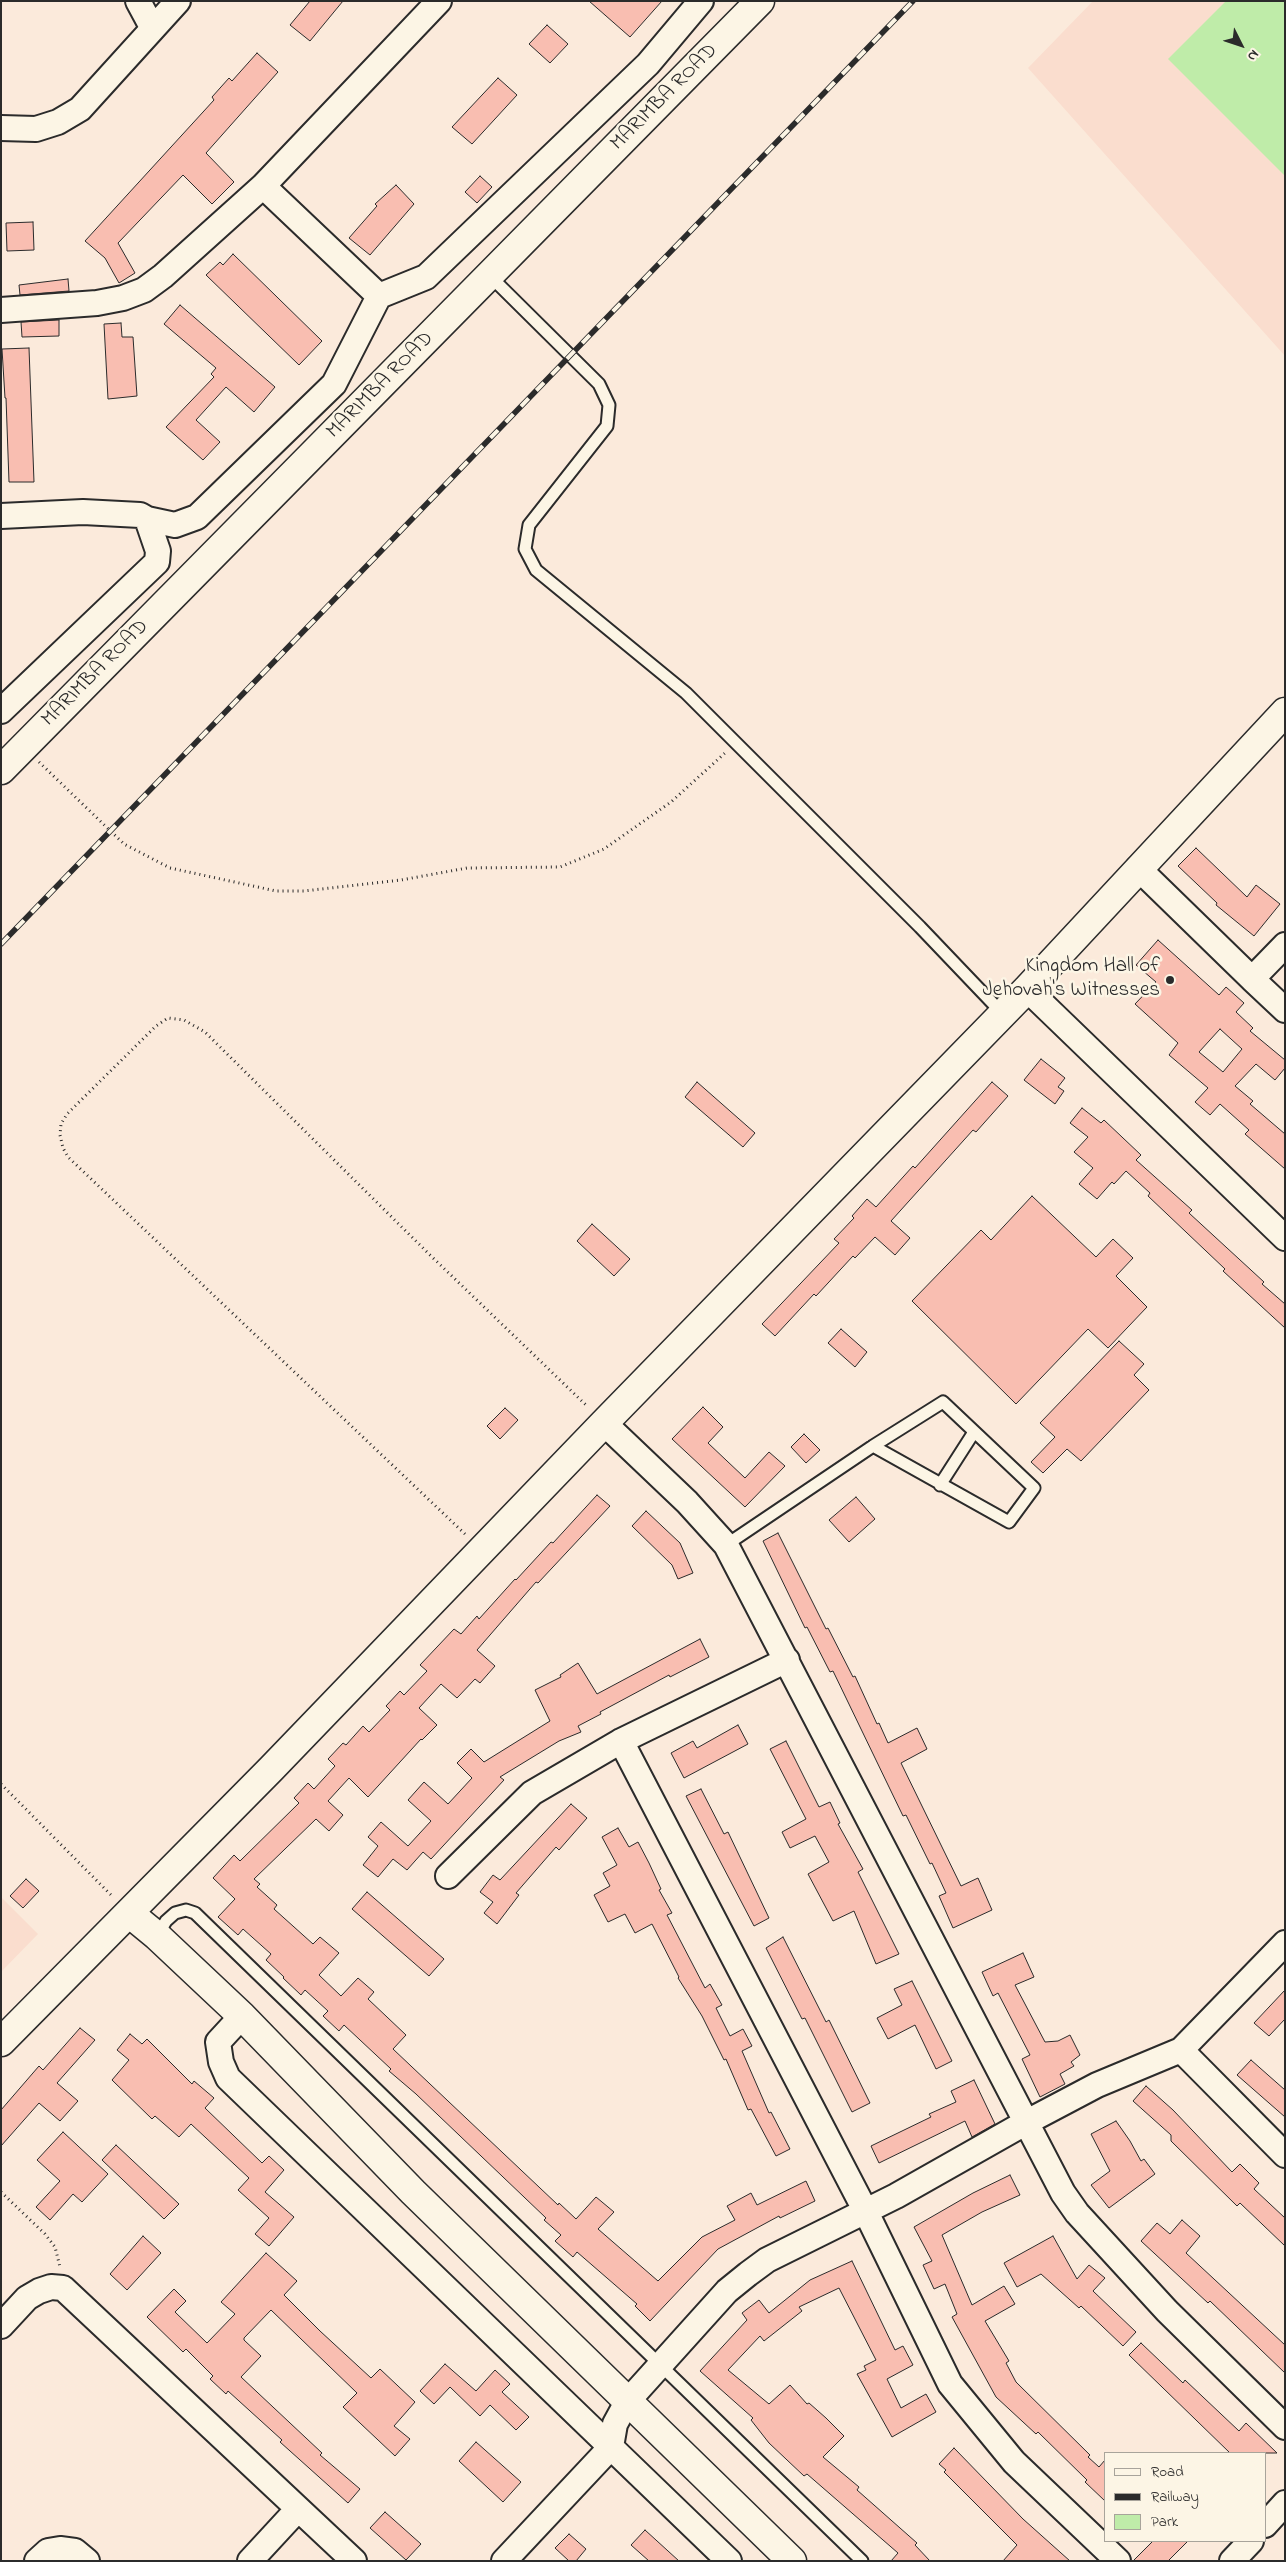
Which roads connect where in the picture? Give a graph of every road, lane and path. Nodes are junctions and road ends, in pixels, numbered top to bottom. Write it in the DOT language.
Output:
graph roads {
  1 [pos="138,1"];
  2 [pos="178,1"];
  3 [pos="439,1"];
  4 [pos="701,1"];
  5 [pos="760,1"];
  6 [pos="152,27"];
  7 [pos="1,128"];
  8 [pos="264,186"];
  9 [pos="490,276"];
  10 [pos="379,296"];
  11 [pos="1,310"];
  12 [pos="1,516"];
  13 [pos="147,519"];
  14 [pos="1,711"];
  15 [pos="1285,712"];
  16 [pos="736,742"];
  17 [pos="23,747"];
  18 [pos="1,770"];
  19 [pos="1138,868"];
  20 [pos="1285,945"];
  21 [pos="1252,980"];
  22 [pos="1027,989"];
  23 [pos="1285,1010"];
  24 [pos="1003,1014"];
  25 [pos="1285,1238"];
  26 [pos="604,1423"];
  27 [pos="974,1432"];
  28 [pos="873,1446"];
  29 [pos="940,1485"];
  30 [pos="726,1545"];
  31 [pos="482,1550"];
  32 [pos="787,1660"];
  33 [pos="621,1741"];
  34 [pos="1,1784"];
  35 [pos="448,1876"];
  36 [pos="129,1913"];
  37 [pos="157,1936"];
  38 [pos="1285,1943"];
  39 [pos="242,2016"];
  40 [pos="1,2042"];
  41 [pos="1181,2050"];
  42 [pos="1025,2122"];
  43 [pos="1285,2155"];
  44 [pos="1,2192"];
  45 [pos="866,2212"];
  46 [pos="63,2288"];
  47 [pos="1,2326"];
  48 [pos="660,2364"];
  49 [pos="628,2402"];
  50 [pos="1285,2427"];
  51 [pos="610,2447"];
  52 [pos="1285,2504"];
  53 [pos="298,2509"];
  54 [pos="1266,2524"];
  55 [pos="1250,2542"];
  56 [pos="37,2561"];
  57 [pos="87,2561"];
  58 [pos="250,2561"];
  59 [pos="354,2561"];
  60 [pos="504,2561"];
  61 [pos="729,2561"];
  62 [pos="792,2561"];
  63 [pos="862,2561"];
  64 [pos="1118,2561"];
  65 [pos="1232,2561"];
  1 -- 6 [label="street"];
  2 -- 6 [label="street"];
  3 -- 8 [label="street"];
  4 -- 10 [label="street"];
  5 -- 9 [label="street, MARIMBA ROAD"];
  6 -- 7 [label="street"];
  8 -- 10 [label="street"];
  8 -- 11 [label="street"];
  9 -- 16 [label="lane"];
  9 -- 17 [label="street, MARIMBA ROAD"];
  10 -- 13 [label="street"];
  12 -- 13 [label="street"];
  13 -- 14 [label="street"];
  15 -- 19 [label="street"];
  16 -- 17 [label="path"];
  16 -- 24 [label="lane"];
  17 -- 18 [label="street, MARIMBA ROAD"];
  19 -- 21 [label="street"];
  19 -- 22 [label="street"];
  20 -- 21 [label="street"];
  21 -- 23 [label="street"];
  22 -- 24 [label="street"];
  22 -- 25 [label="street"];
  24 -- 26 [label="street"];
  26 -- 30 [label="street"];
  26 -- 31 [label="street"];
  26 -- 31 [label="path"];
  27 -- 28 [label="lane"];
  27 -- 29 [label="lane"];
  27 -- 29 [label="lane"];
  28 -- 29 [label="lane"];
  28 -- 30 [label="lane"];
  30 -- 32 [label="street"];
  31 -- 36 [label="street"];
  32 -- 33 [label="street"];
  32 -- 42 [label="street"];
  33 -- 35 [label="street"];
  33 -- 45 [label="street"];
  34 -- 36 [label="path"];
  36 -- 37 [label="street"];
  36 -- 40 [label="street"];
  37 -- 39 [label="street"];
  37 -- 48 [label="lane"];
  38 -- 41 [label="street"];
  39 -- 49 [label="street"];
  39 -- 51 [label="street"];
  41 -- 42 [label="street"];
  41 -- 43 [label="street"];
  42 -- 45 [label="street"];
  42 -- 50 [label="street"];
  44 -- 46 [label="path"];
  45 -- 48 [label="street"];
  45 -- 64 [label="street"];
  46 -- 47 [label="street"];
  46 -- 53 [label="street"];
  48 -- 49 [label="street"];
  48 -- 63 [label="lane"];
  49 -- 51 [label="street"];
  49 -- 62 [label="street"];
  51 -- 60 [label="street"];
  51 -- 61 [label="street"];
  52 -- 54 [label="street"];
  53 -- 58 [label="street"];
  53 -- 59 [label="street"];
  55 -- 65 [label="street"];
  56 -- 57 [label="street"];
}
